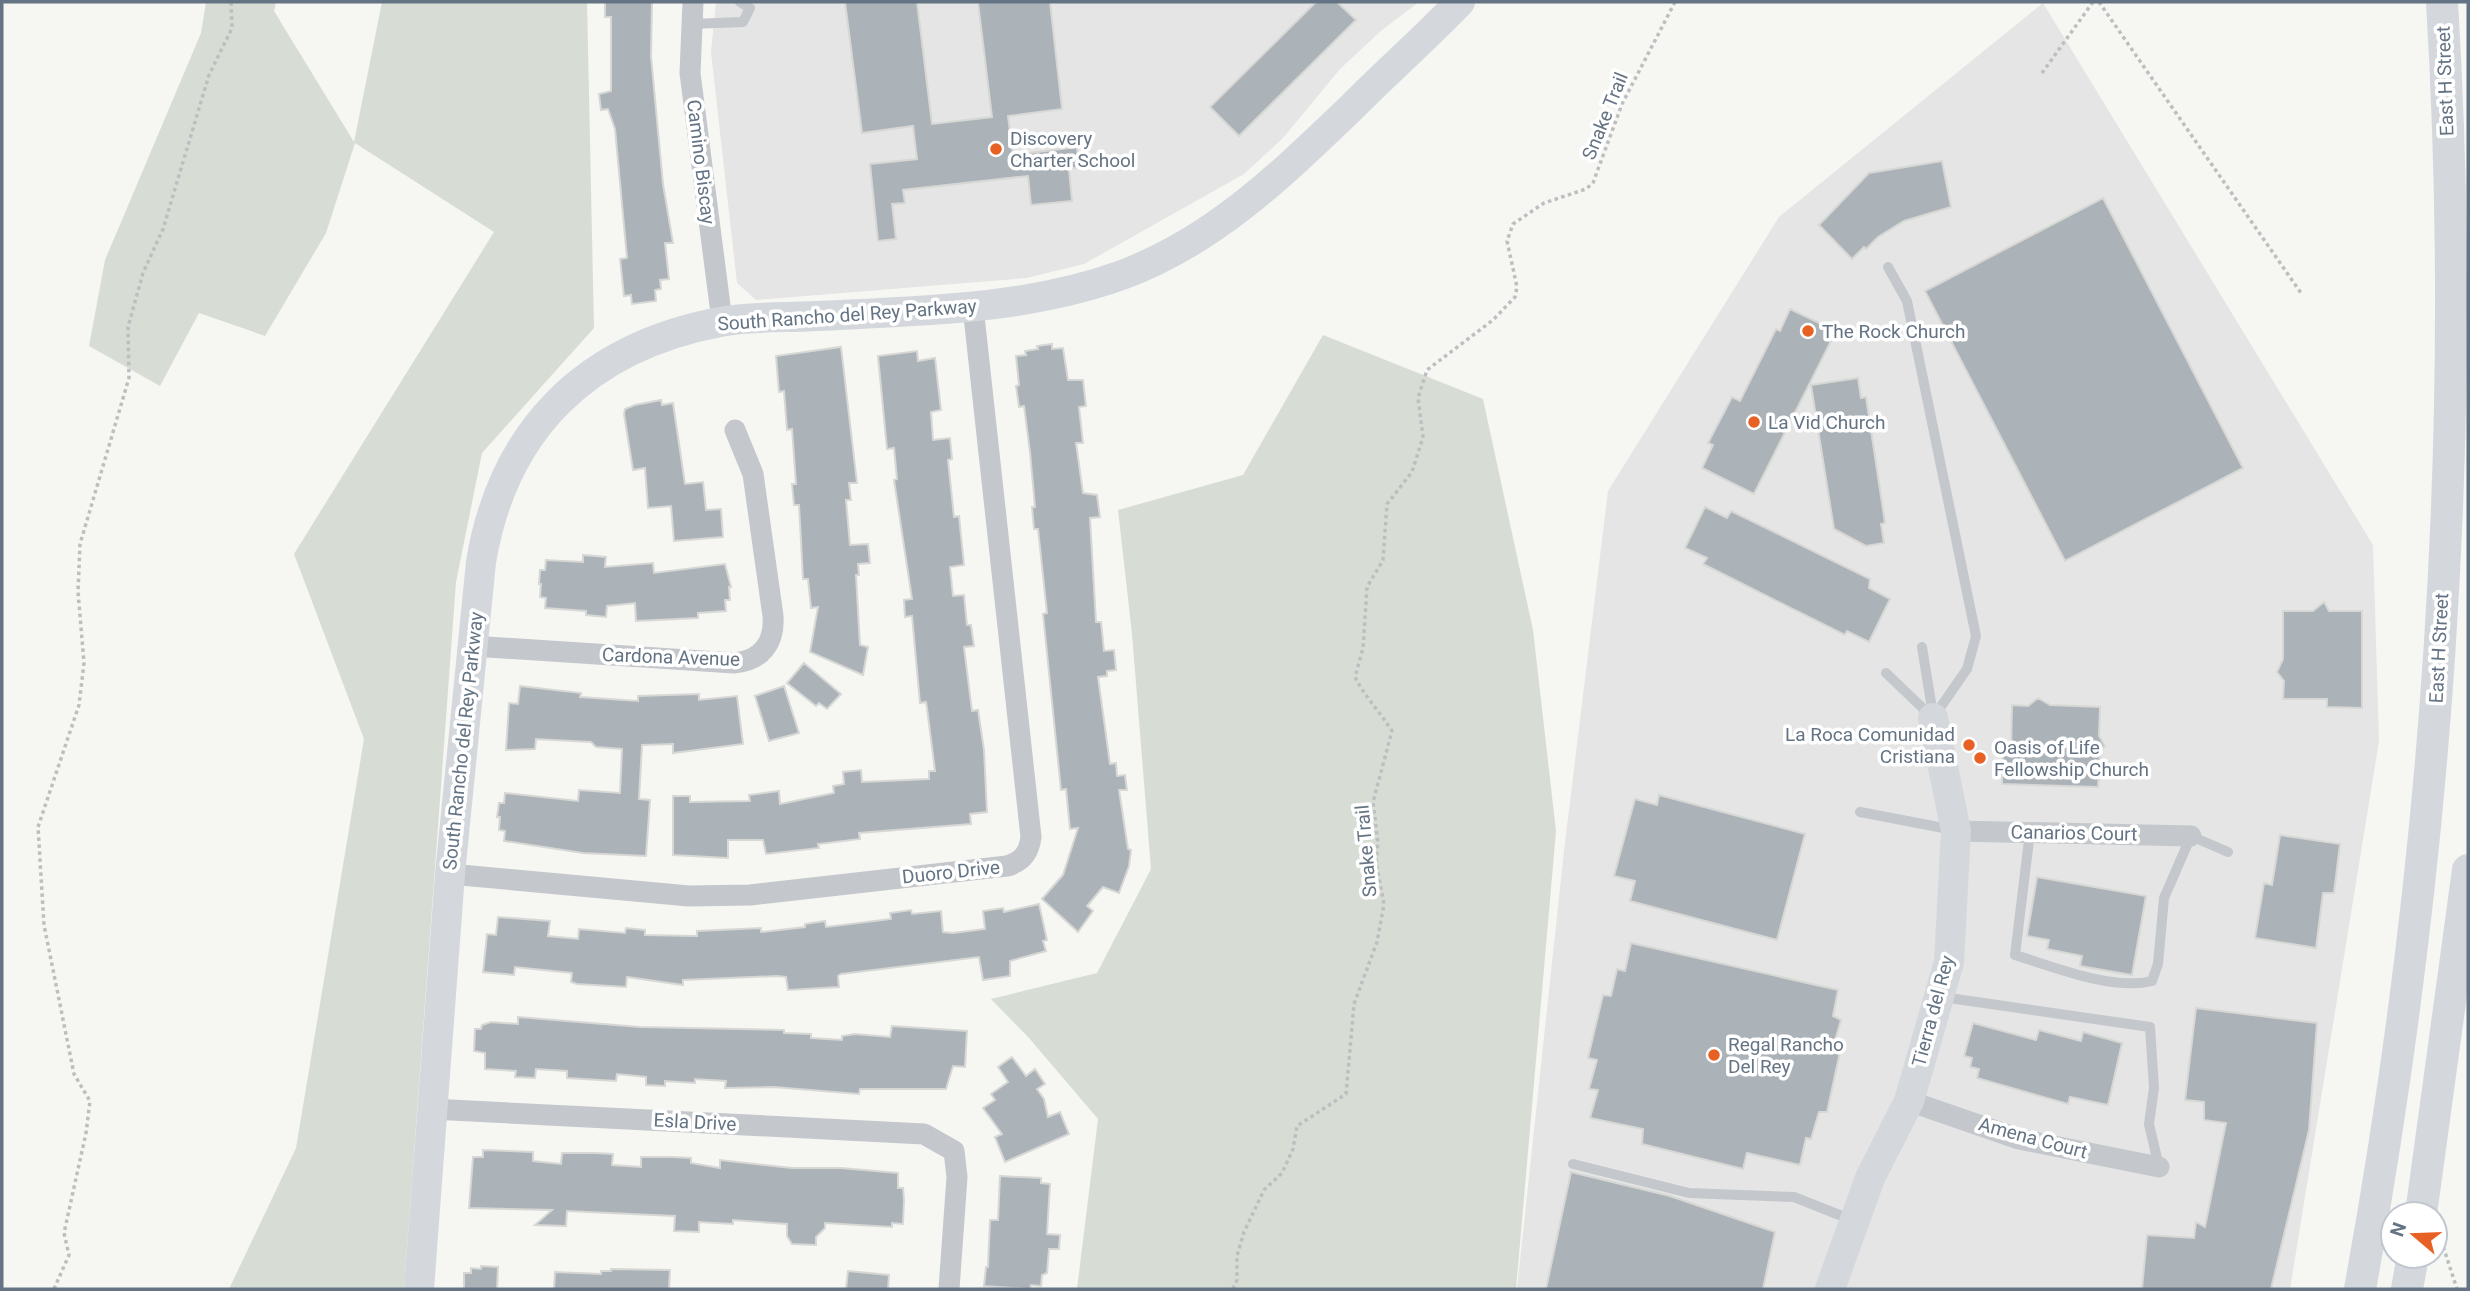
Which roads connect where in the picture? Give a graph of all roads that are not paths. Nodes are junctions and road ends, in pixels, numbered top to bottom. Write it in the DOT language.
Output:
graph roads {
  1 [pos="692,2"];
  2 [pos="740,2"];
  3 [pos="1460,2"];
  4 [pos="2442,2"];
  5 [pos="691,24"];
  6 [pos="1888,267"];
  7 [pos="973,307"];
  8 [pos="722,321"];
  9 [pos="734,430"];
  10 [pos="472,646"];
  11 [pos="1922,647"];
  12 [pos="1886,673"];
  13 [pos="1933,718"];
  14 [pos="1860,812"];
  15 [pos="1956,831"];
  16 [pos="2030,832"];
  17 [pos="2191,836"];
  18 [pos="2228,852"];
  19 [pos="2468,870"];
  20 [pos="450,874"];
  21 [pos="1939,997"];
  22 [pos="1909,1101"];
  23 [pos="431,1109"];
  24 [pos="1573,1164"];
  25 [pos="2159,1167"];
  26 [pos="2434,1200"];
  27 [pos="1854,1221"];
  28 [pos="2410,1270"];
  29 [pos="419,1289"];
  30 [pos="949,1289"];
  31 [pos="1830,1289"];
  32 [pos="2360,1289"];
  33 [pos="2407,1289"];
  1 -- 5 [label="street, Camino Biscay"];
  2 -- 5 [label="lane"];
  3 -- 7 [label="street, South Rancho del Rey Parkway"];
  4 -- 32 [label="main road, East H Street"];
  5 -- 8 [label="street, Camino Biscay"];
  6 -- 13 [label="lane"];
  7 -- 8 [label="street, South Rancho del Rey Parkway"];
  7 -- 20 [label="street, Duoro Drive"];
  8 -- 10 [label="street, South Rancho del Rey Parkway"];
  9 -- 10 [label="street, Cardona Avenue"];
  10 -- 20 [label="street, South Rancho del Rey Parkway"];
  11 -- 13 [label="lane"];
  12 -- 13 [label="lane"];
  13 -- 15 [label="street, Tierra del Rey"];
  14 -- 15 [label="lane"];
  15 -- 16 [label="street, Canarios Court"];
  15 -- 21 [label="street, Tierra del Rey"];
  16 -- 17 [label="street, Canarios Court"];
  16 -- 17 [label="lane"];
  17 -- 18 [label="lane"];
  19 -- 26 [label="main road"];
  20 -- 23 [label="street, South Rancho del Rey Parkway"];
  21 -- 22 [label="street, Tierra del Rey"];
  21 -- 25 [label="lane"];
  22 -- 25 [label="street, Amena Court"];
  22 -- 27 [label="street, Tierra del Rey"];
  23 -- 29 [label="street, South Rancho del Rey Parkway"];
  23 -- 30 [label="street, Esla Drive"];
  24 -- 27 [label="lane"];
  27 -- 31 [label="street, Tierra del Rey"];
  28 -- 33 [label="main road"];
}
